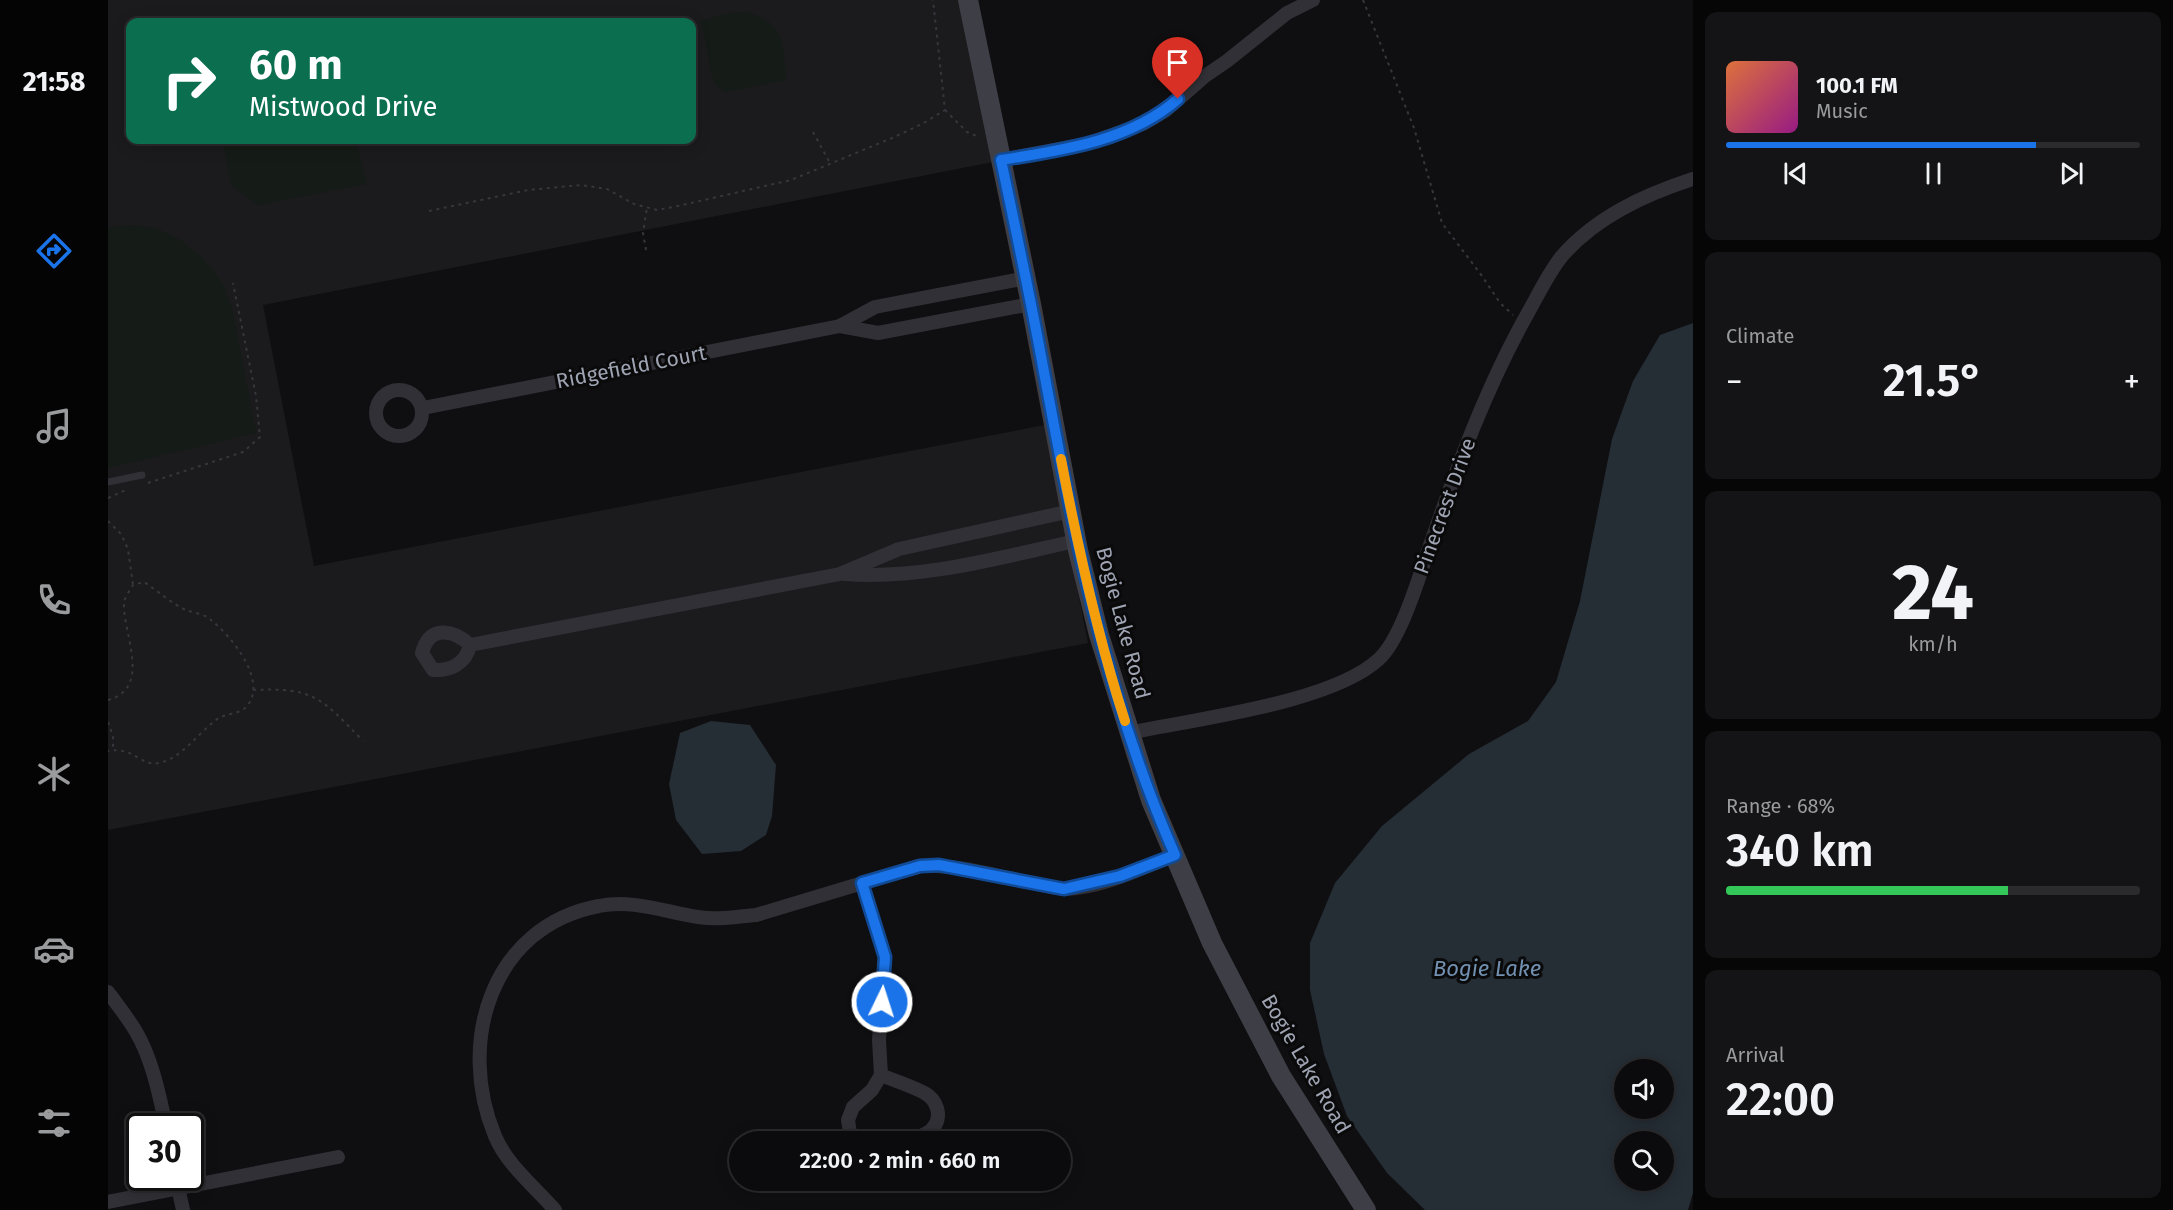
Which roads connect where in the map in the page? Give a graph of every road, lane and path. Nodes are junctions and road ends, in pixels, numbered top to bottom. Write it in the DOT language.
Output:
graph roads {
  1 [pos="933,0"];
  2 [pos="968,0"];
  3 [pos="1312,0"];
  4 [pos="1363,0"];
  5 [pos="945,110"];
  6 [pos="813,132"];
  7 [pos="1000,153"];
  8 [pos="831,165"];
  9 [pos="1693,179"];
  10 [pos="647,207"];
  11 [pos="429,211"];
  12 [pos="646,250"];
  13 [pos="1026,278"];
  14 [pos="233,283"];
  15 [pos="1031,304"];
  16 [pos="1524,320"];
  17 [pos="840,326"];
  18 [pos="423,408"];
  19 [pos="142,475"];
  20 [pos="108,482"];
  21 [pos="145,484"];
  22 [pos="136,487"];
  23 [pos="108,498"];
  24 [pos="1071,511"];
  25 [pos="108,521"];
  26 [pos="1076,541"];
  27 [pos="971,549"];
  28 [pos="840,574"];
  29 [pos="133,585"];
  30 [pos="470,645"];
  31 [pos="254,690"];
  32 [pos="108,700"];
  33 [pos="108,722"];
  34 [pos="1129,733"];
  35 [pos="363,741"];
  36 [pos="113,750"];
  37 [pos="108,751"];
  38 [pos="1175,855"];
  39 [pos="862,883"];
  40 [pos="108,992"];
  41 [pos="881,1075"];
  42 [pos="163,1113"];
  43 [pos="850,1131"];
  44 [pos="929,1131"];
  45 [pos="338,1157"];
  46 [pos="204,1179"];
  47 [pos="148,1191"];
  48 [pos="179,1191"];
  49 [pos="108,1202"];
  50 [pos="183,1210"];
  51 [pos="555,1210"];
  52 [pos="1366,1210"];
  1 -- 5 [label="path"];
  2 -- 7 [label="main road, Bogie Lake Road"];
  3 -- 7 [label="street"];
  4 -- 16 [label="path"];
  5 -- 7 [label="path"];
  5 -- 8 [label="path"];
  6 -- 8 [label="path"];
  7 -- 13 [label="main road, Bogie Lake Road"];
  8 -- 10 [label="path"];
  9 -- 16 [label="street, Pinecrest Drive"];
  10 -- 11 [label="path"];
  10 -- 12 [label="path"];
  13 -- 15 [label="main road, Bogie Lake Road"];
  13 -- 17 [label="street, Ridgefield Court"];
  14 -- 21 [label="path"];
  15 -- 17 [label="street, Ridgefield Court"];
  15 -- 24 [label="main road, Bogie Lake Road"];
  16 -- 34 [label="street, Pinecrest Drive"];
  17 -- 18 [label="street, Ridgefield Court"];
  19 -- 20 [label="lane"];
  22 -- 23 [label="path"];
  24 -- 26 [label="main road, Bogie Lake Road"];
  24 -- 27 [label="street"];
  25 -- 29 [label="path"];
  26 -- 27 [label="street"];
  26 -- 34 [label="main road, Bogie Lake Road"];
  27 -- 28 [label="street"];
  27 -- 28 [label="street"];
  28 -- 30 [label="street"];
  29 -- 31 [label="path"];
  29 -- 32 [label="path"];
  31 -- 35 [label="path"];
  31 -- 36 [label="path"];
  33 -- 36 [label="path"];
  34 -- 38 [label="main road, Bogie Lake Road"];
  36 -- 37 [label="path"];
  38 -- 39 [label="street"];
  38 -- 52 [label="main road, Bogie Lake Road"];
  39 -- 41 [label="street"];
  39 -- 51 [label="street"];
  40 -- 42 [label="street"];
  41 -- 43 [label="street"];
  41 -- 44 [label="street"];
  45 -- 46 [label="street"];
  47 -- 49 [label="street"];
  48 -- 50 [label="street"];
}
